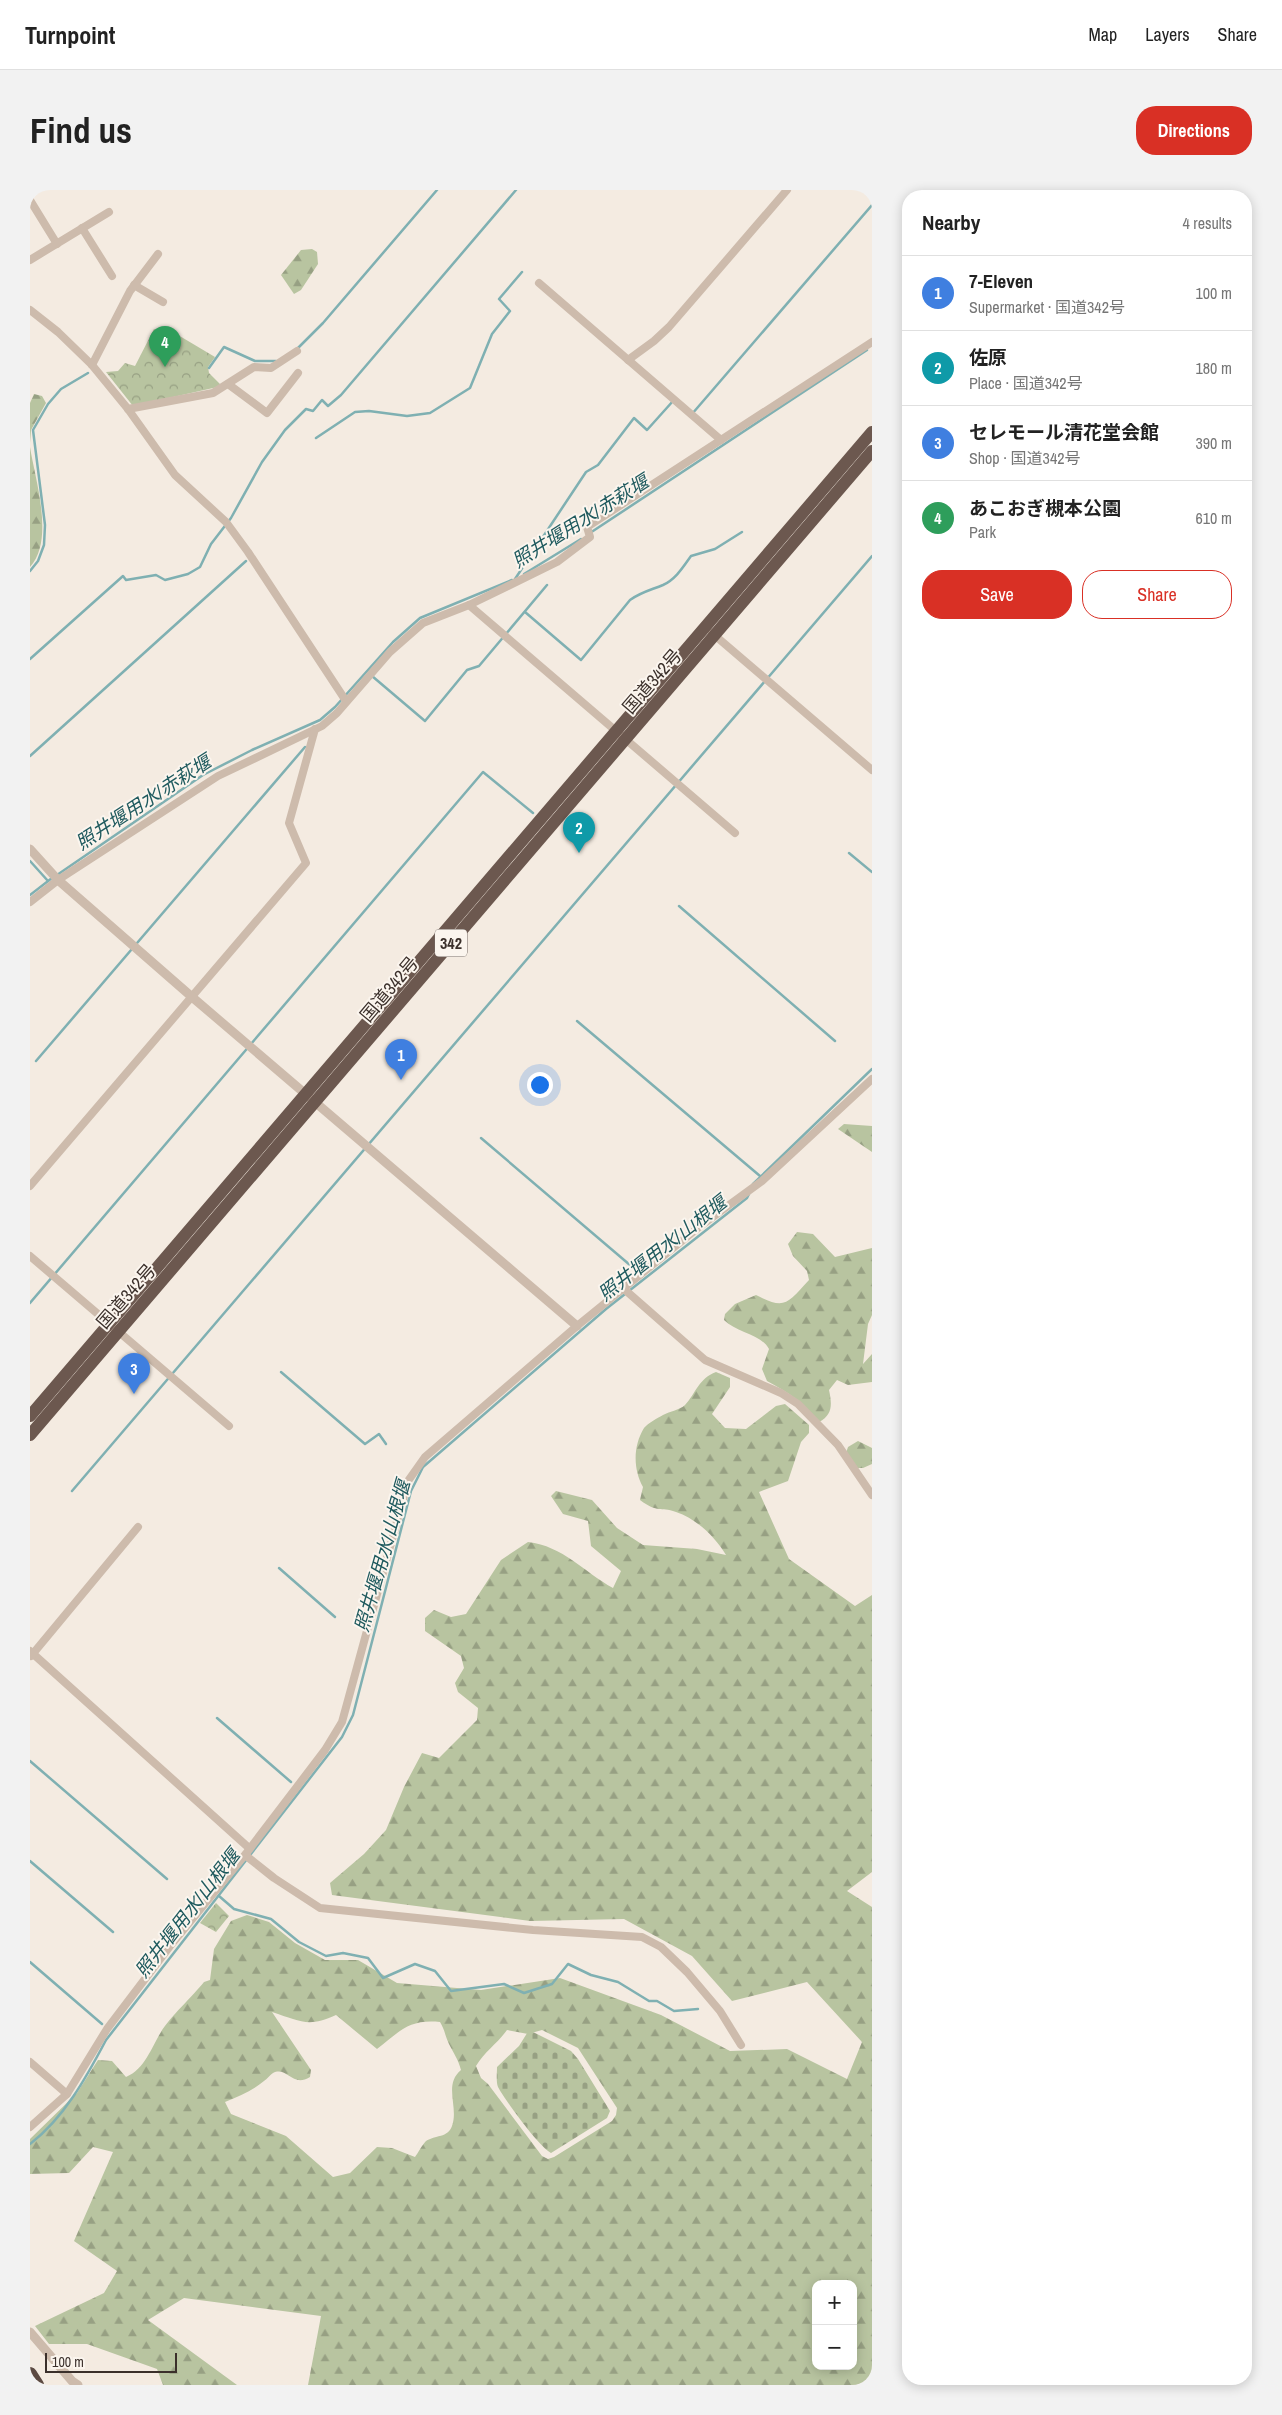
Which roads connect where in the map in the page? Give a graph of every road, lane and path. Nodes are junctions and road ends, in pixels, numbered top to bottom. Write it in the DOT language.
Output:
graph roads {
  1 [pos="786,190"];
  2 [pos="30,200"];
  3 [pos="108,212"];
  4 [pos="82,228"];
  5 [pos="56,244"];
  6 [pos="158,254"];
  7 [pos="30,260"];
  8 [pos="112,276"];
  9 [pos="539,283"];
  10 [pos="134,285"];
  11 [pos="163,302"];
  12 [pos="30,310"];
  13 [pos="872,342"];
  14 [pos="297,351"];
  15 [pos="628,360"];
  16 [pos="92,366"];
  17 [pos="298,373"];
  18 [pos="228,384"];
  19 [pos="128,409"];
  20 [pos="872,432"];
  21 [pos="721,440"];
  22 [pos="872,450"];
  23 [pos="469,605"];
  24 [pos="710,631"];
  25 [pos="346,701"];
  26 [pos="315,729"];
  27 [pos="620,736"];
  28 [pos="872,770"];
  29 [pos="735,833"];
  30 [pos="30,849"];
  31 [pos="58,880"];
  32 [pos="30,902"];
  33 [pos="192,997"];
  34 [pos="872,1079"];
  35 [pos="306,1094"];
  36 [pos="316,1102"];
  37 [pos="30,1186"];
  38 [pos="30,1256"];
  39 [pos="624,1289"];
  40 [pos="577,1326"];
  41 [pos="114,1328"];
  42 [pos="30,1416"];
  43 [pos="229,1426"];
  44 [pos="30,1435"];
  45 [pos="872,1495"];
  46 [pos="138,1527"];
  47 [pos="31,1654"];
  48 [pos="247,1851"];
  49 [pos="741,2045"];
  50 [pos="30,2062"];
  51 [pos="67,2094"];
  52 [pos="30,2126"];
  53 [pos="30,2332"];
  54 [pos="30,2374"];
  55 [pos="37,2385"];
  56 [pos="78,2385"];
  1 -- 15 [label="street"];
  2 -- 5 [label="street"];
  3 -- 4 [label="street"];
  4 -- 5 [label="street"];
  4 -- 8 [label="street"];
  5 -- 7 [label="street"];
  6 -- 10 [label="street"];
  9 -- 15 [label="street"];
  10 -- 11 [label="street"];
  10 -- 16 [label="street"];
  12 -- 16 [label="street"];
  13 -- 21 [label="street"];
  14 -- 18 [label="street"];
  15 -- 21 [label="street"];
  16 -- 19 [label="street"];
  17 -- 18 [label="street"];
  18 -- 19 [label="street"];
  19 -- 25 [label="street"];
  20 -- 24 [label="highway, 国道342号 / 342"];
  21 -- 23 [label="street"];
  22 -- 24 [label="highway, 国道342号 / 342"];
  23 -- 25 [label="street"];
  23 -- 27 [label="street"];
  24 -- 27 [label="highway, 国道342号 / 342"];
  24 -- 28 [label="street"];
  25 -- 26 [label="street"];
  26 -- 31 [label="street"];
  26 -- 33 [label="street"];
  27 -- 29 [label="street"];
  27 -- 35 [label="highway, 国道342号 / 342"];
  27 -- 36 [label="highway, 国道342号 / 342"];
  30 -- 31 [label="street"];
  31 -- 32 [label="street"];
  31 -- 33 [label="street"];
  33 -- 35 [label="street"];
  33 -- 37 [label="street"];
  34 -- 39 [label="street"];
  35 -- 36 [label="street"];
  35 -- 41 [label="highway, 国道342号 / 342"];
  36 -- 40 [label="street"];
  36 -- 41 [label="highway, 国道342号 / 342"];
  38 -- 41 [label="street"];
  39 -- 40 [label="street"];
  39 -- 45 [label="street"];
  40 -- 48 [label="street"];
  41 -- 42 [label="highway, 国道342号 / 342"];
  41 -- 43 [label="street"];
  41 -- 44 [label="highway, 国道342号 / 342"];
  46 -- 47 [label="street"];
  47 -- 48 [label="street"];
  48 -- 49 [label="street"];
  48 -- 51 [label="street"];
  50 -- 51 [label="street"];
  51 -- 52 [label="street"];
  53 -- 56 [label="street"];
  54 -- 55 [label="highway"];
}
